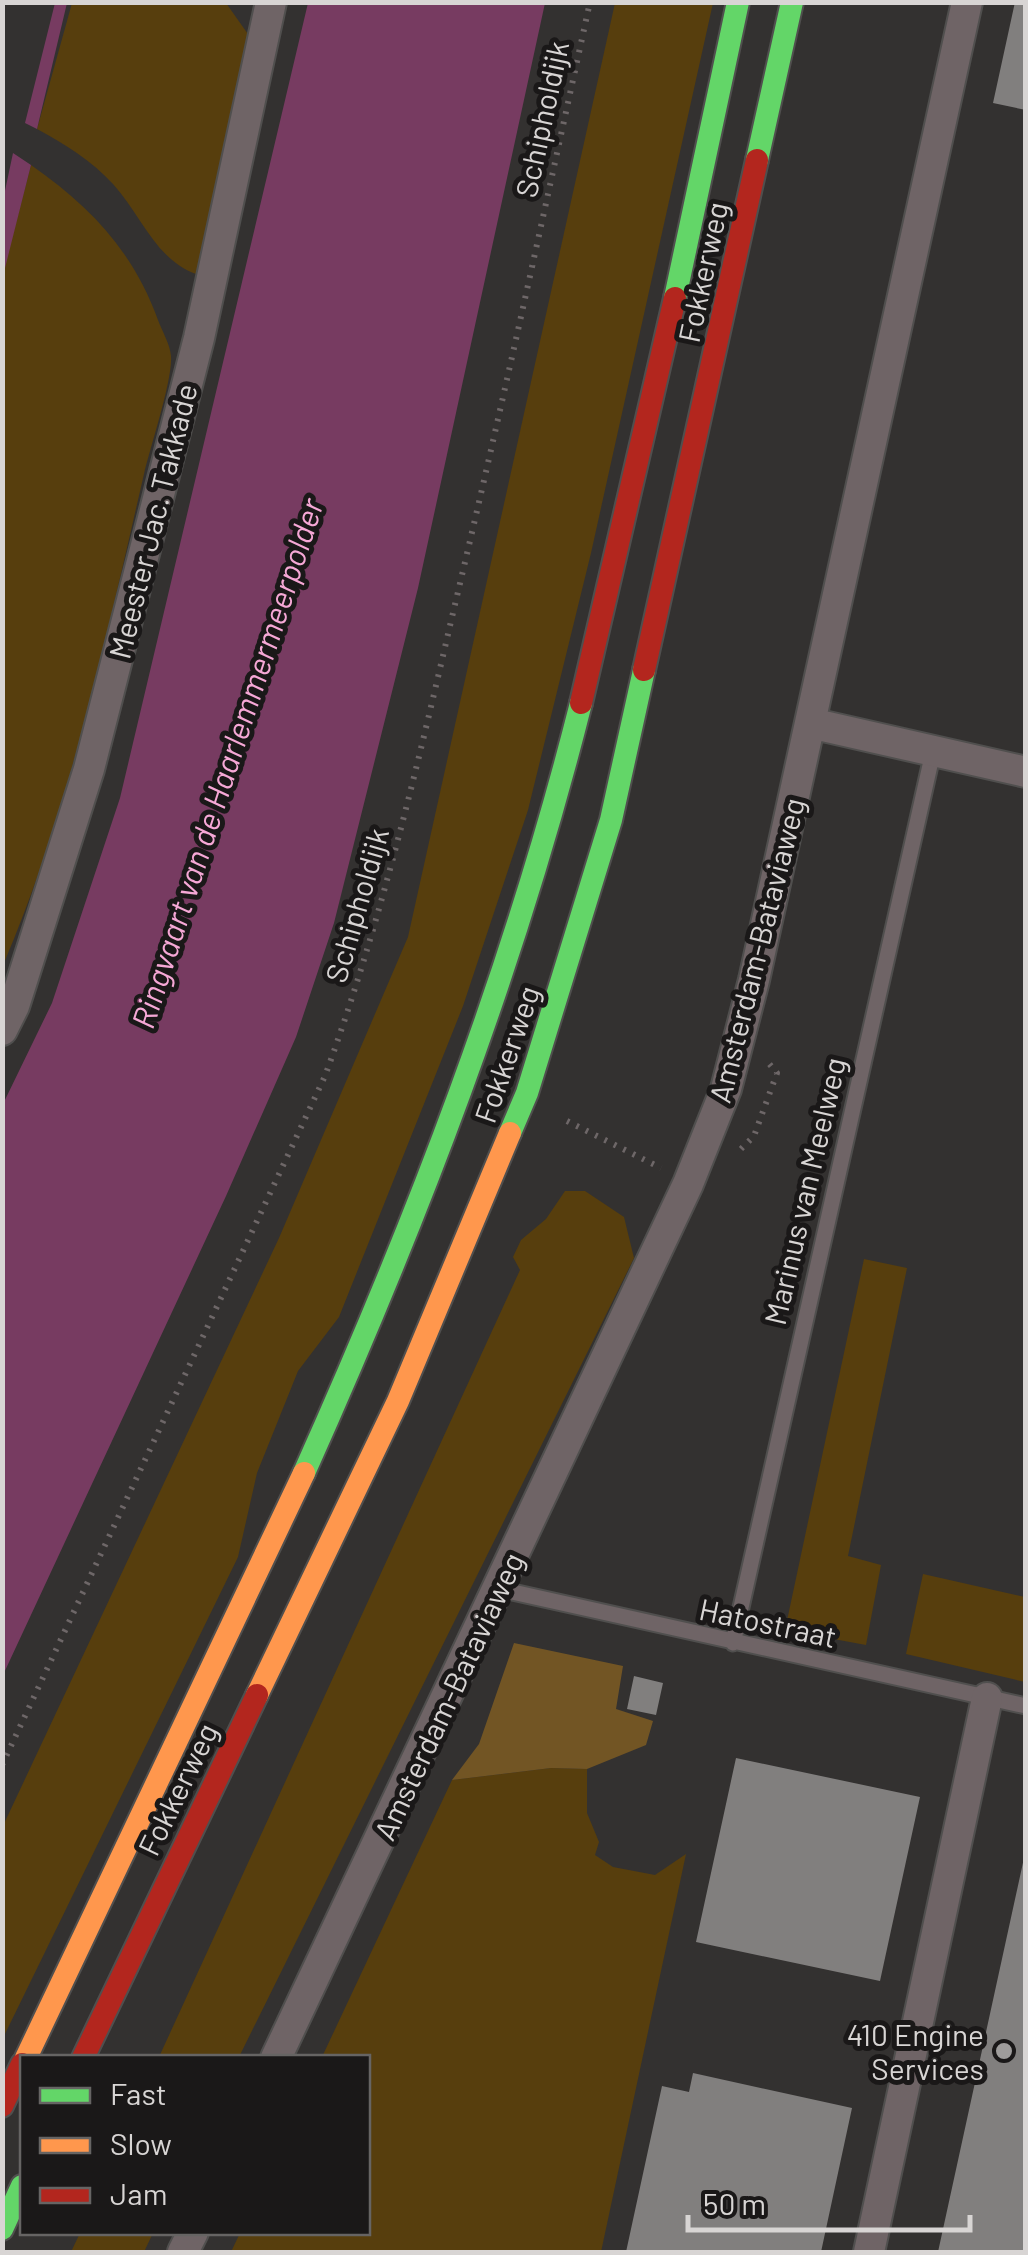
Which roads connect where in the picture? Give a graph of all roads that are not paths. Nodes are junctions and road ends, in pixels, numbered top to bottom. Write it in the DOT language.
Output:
graph roads {
  1 [pos="270,2"];
  2 [pos="738,2"];
  3 [pos="792,2"];
  4 [pos="968,2"];
  5 [pos="810,723"];
  6 [pos="934,752"];
  7 [pos="1026,772"];
  8 [pos="2,1030"];
  9 [pos="498,1589"];
  10 [pos="732,1643"];
  11 [pos="986,1698"];
  12 [pos="1026,1706"];
  13 [pos="27,2055"];
  14 [pos="83,2055"];
  15 [pos="277,2055"];
  16 [pos="20,2069"];
  17 [pos="2,2106"];
  18 [pos="20,2190"];
  19 [pos="2,2229"];
  20 [pos="869,2252"];
  1 -- 8 [label="street, Meester Jac. Takkade"];
  2 -- 13 [label="main road, Fokkerweg"];
  3 -- 14 [label="main road, Fokkerweg"];
  4 -- 5 [label="street, Amsterdam-Bataviaweg"];
  5 -- 6 [label="street"];
  5 -- 9 [label="street, Amsterdam-Bataviaweg"];
  6 -- 7 [label="street"];
  6 -- 10 [label="lane, Marinus van Meelweg"];
  9 -- 10 [label="lane, Hatostraat"];
  9 -- 15 [label="street, Amsterdam-Bataviaweg"];
  10 -- 11 [label="lane, Hatostraat"];
  11 -- 12 [label="lane, Hatostraat"];
  11 -- 20 [label="street"];
  16 -- 17 [label="main road, Fokkerweg"];
  18 -- 19 [label="main road"];
}
